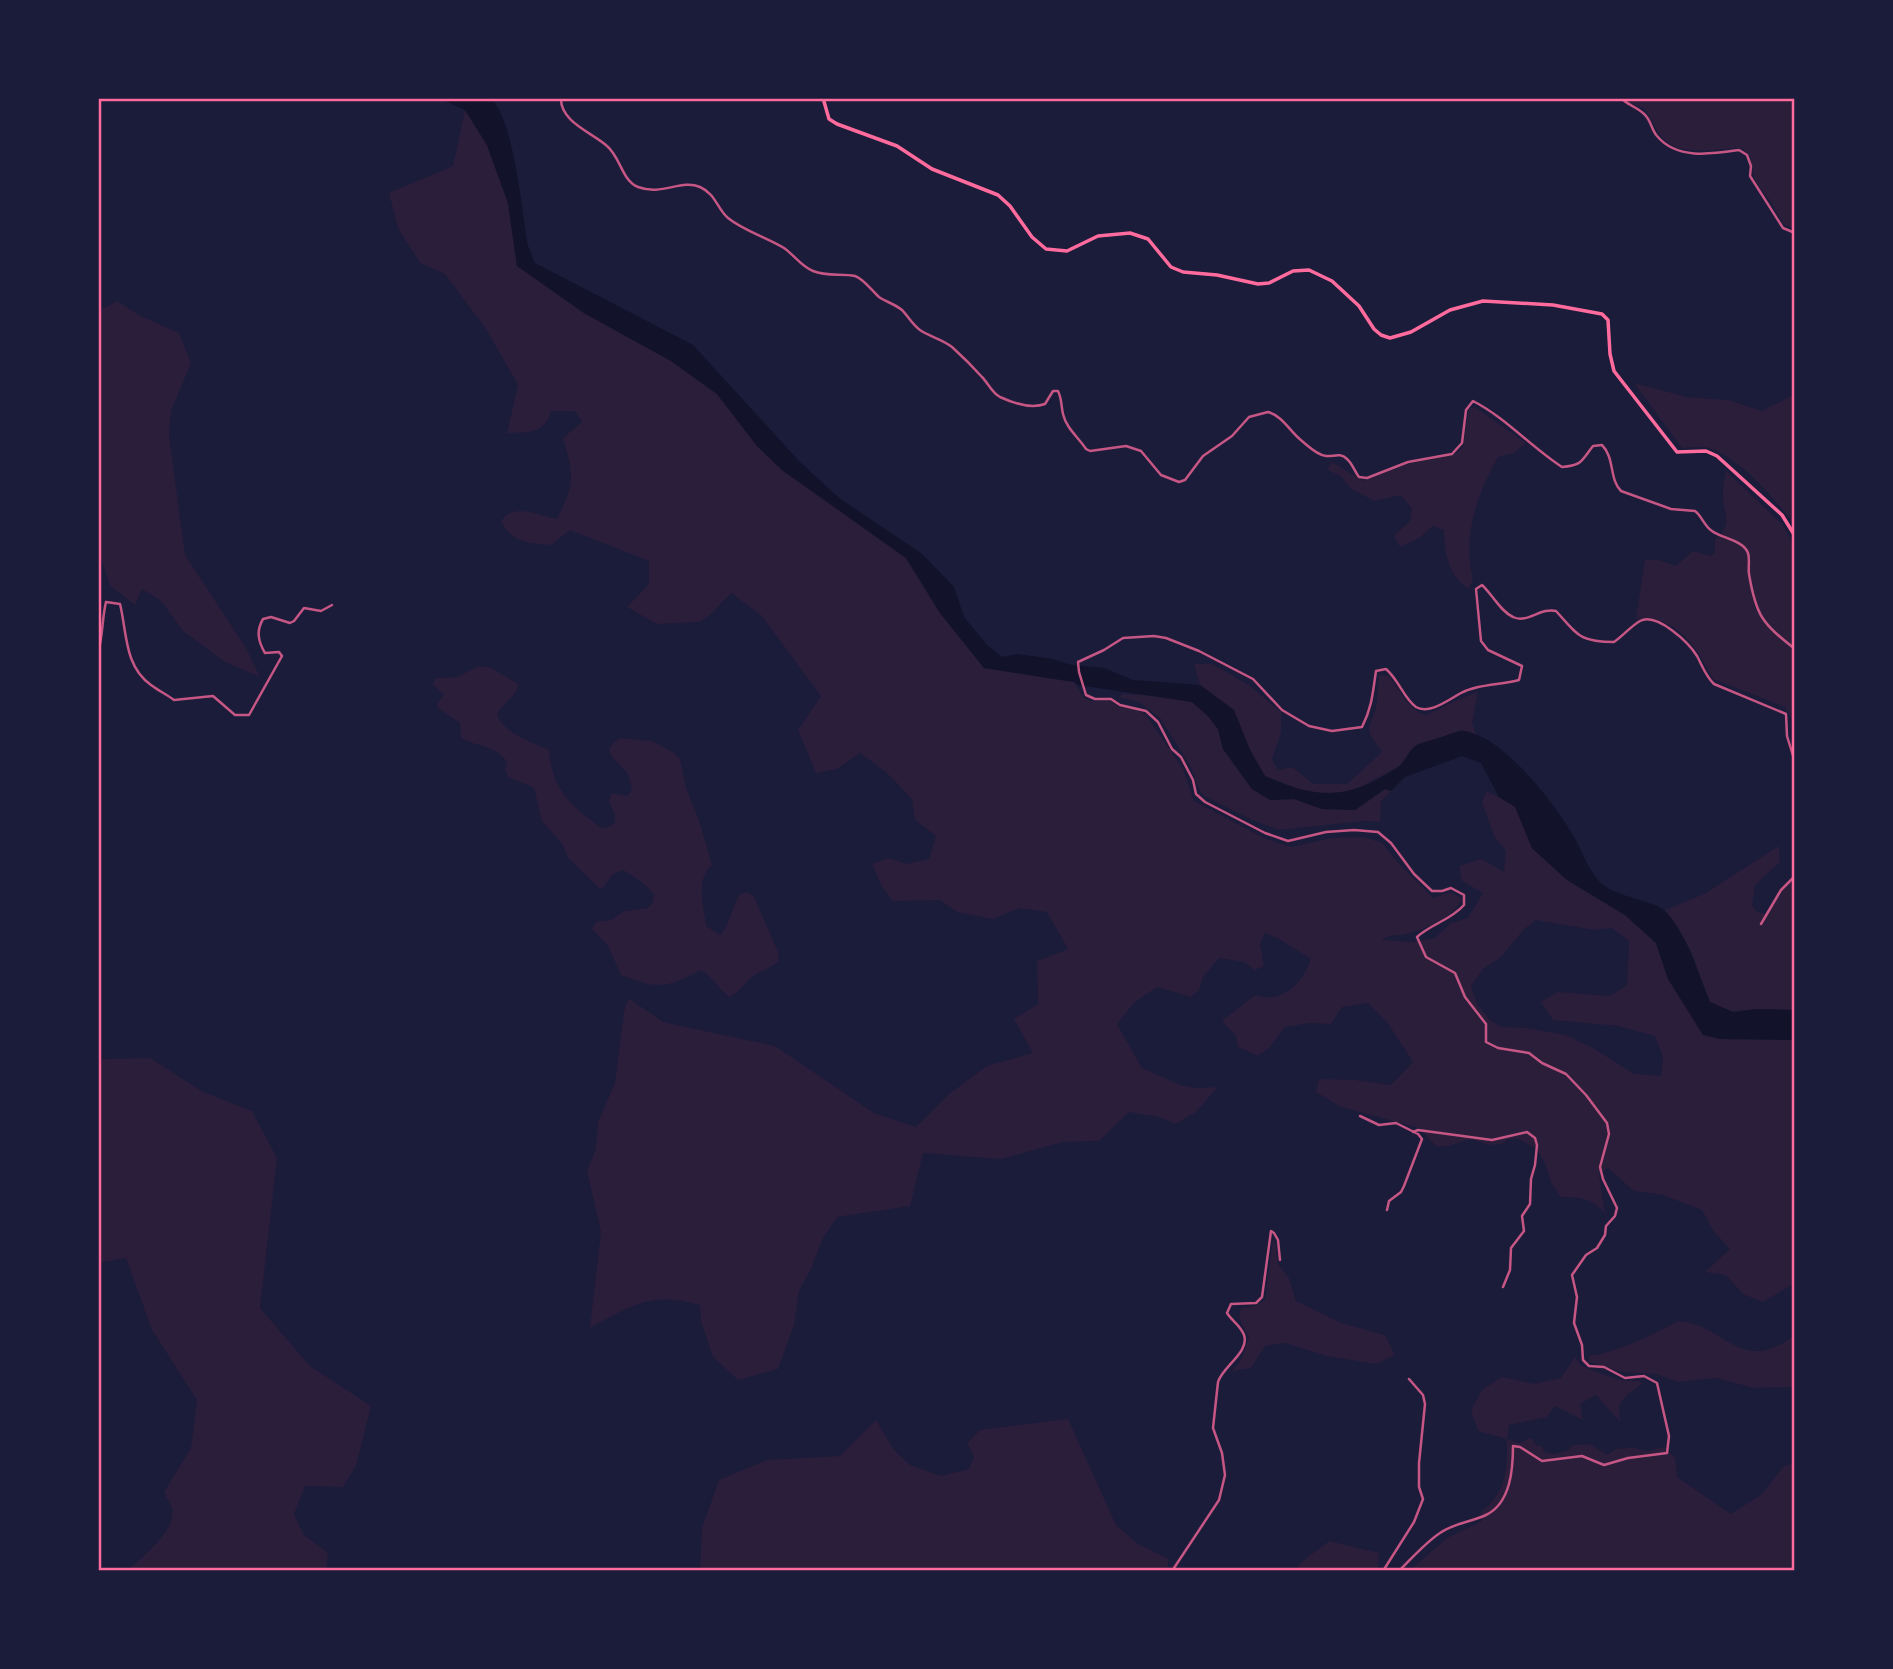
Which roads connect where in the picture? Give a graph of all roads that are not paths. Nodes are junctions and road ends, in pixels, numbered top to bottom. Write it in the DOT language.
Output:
graph roads {
  1 [pos="561,98"];
  2 [pos="824,98"];
  3 [pos="1621,98"];
  4 [pos="1795,233"];
  5 [pos="1795,536"];
  6 [pos="332,605"];
  7 [pos="1795,649"];
  8 [pos="98,653"];
  9 [pos="1795,762"];
  10 [pos="1795,876"];
  11 [pos="1761,924"];
  12 [pos="1360,1116"];
  13 [pos="1413,1132"];
  14 [pos="1387,1210"];
  15 [pos="1280,1260"];
  16 [pos="1503,1287"];
  17 [pos="1409,1379"];
  18 [pos="1172,1571"];
  19 [pos="1382,1571"];
  20 [pos="1399,1571"];
  1 -- 7 [label="street"];
  2 -- 5 [label="main road"];
  3 -- 4 [label="street"];
  6 -- 8 [label="street"];
  9 -- 20 [label="street"];
  10 -- 11 [label="street"];
  12 -- 13 [label="street"];
  13 -- 14 [label="street"];
  13 -- 16 [label="street"];
  15 -- 18 [label="street"];
  17 -- 19 [label="street"];
}
